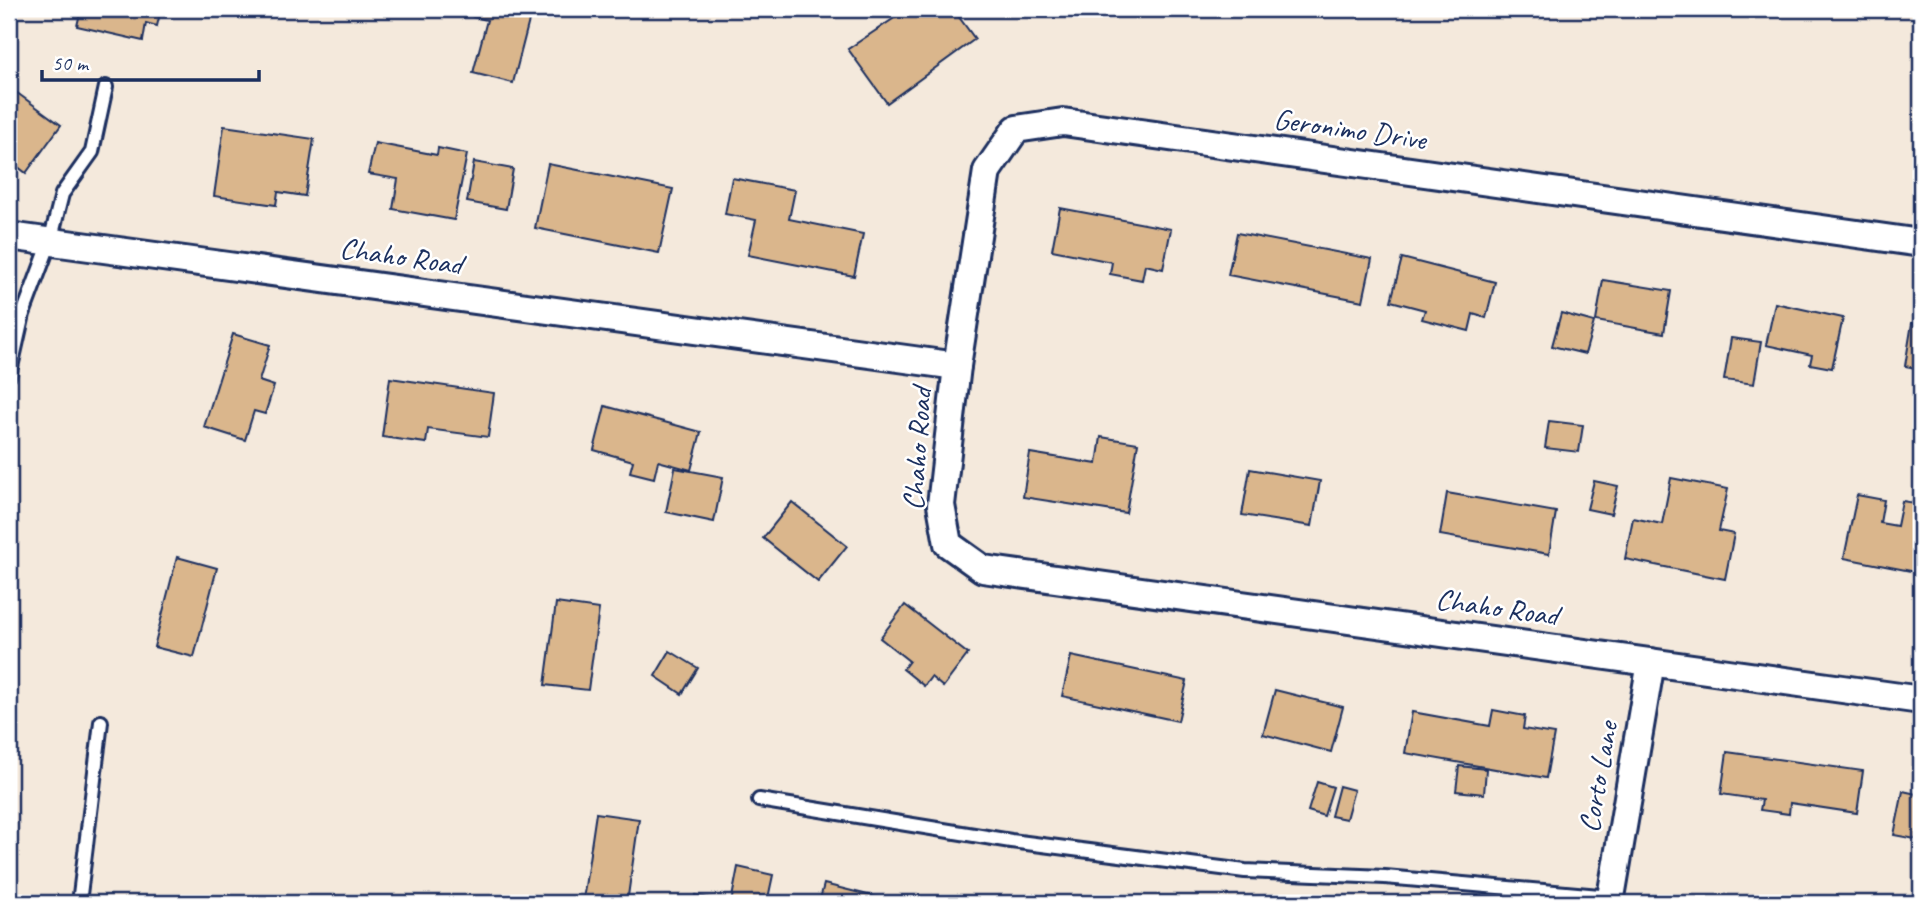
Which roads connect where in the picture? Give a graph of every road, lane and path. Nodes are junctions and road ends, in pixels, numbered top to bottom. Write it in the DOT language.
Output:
graph roads {
  1 [pos="106,87"];
  2 [pos="9,236"];
  3 [pos="50,242"];
  4 [pos="1921,243"];
  5 [pos="957,366"];
  6 [pos="9,376"];
  7 [pos="1651,662"];
  8 [pos="1921,700"];
  9 [pos="101,722"];
  10 [pos="759,800"];
  11 [pos="1611,900"];
  12 [pos="79,903"];
  1 -- 3 [label="lane"];
  2 -- 3 [label="street, Chaho Road"];
  3 -- 5 [label="street, Chaho Road"];
  3 -- 6 [label="lane"];
  4 -- 5 [label="street, Geronimo Drive"];
  5 -- 7 [label="street, Chaho Road"];
  7 -- 8 [label="street, Chaho Road"];
  7 -- 11 [label="street, Corto Lane"];
  9 -- 12 [label="lane"];
  10 -- 11 [label="lane"];
}
